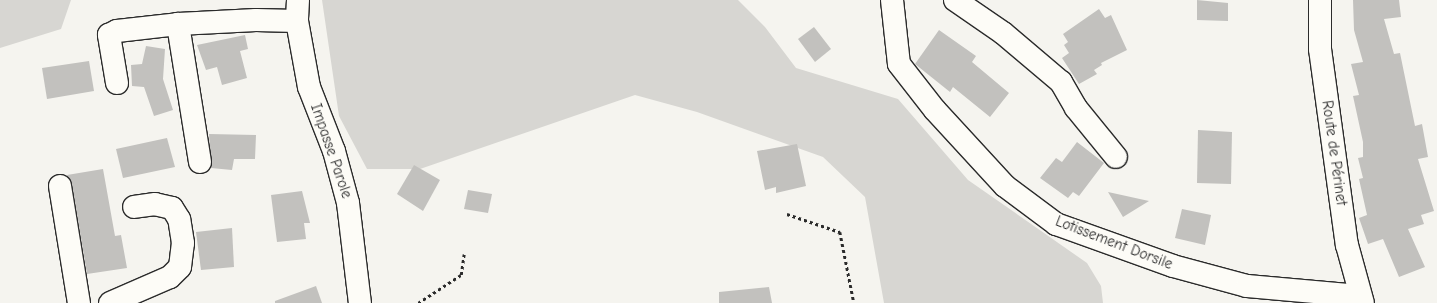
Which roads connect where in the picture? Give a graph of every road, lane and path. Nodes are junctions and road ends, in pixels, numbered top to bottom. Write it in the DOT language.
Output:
graph roads {
  1 [pos="298,0"];
  2 [pos="892,0"];
  3 [pos="955,0"];
  4 [pos="1320,0"];
  5 [pos="297,21"];
  6 [pos="178,24"];
  7 [pos="117,83"];
  8 [pos="1116,157"];
  9 [pos="200,162"];
  10 [pos="60,186"];
  11 [pos="134,207"];
  12 [pos="787,214"];
  13 [pos="464,254"];
  14 [pos="1361,300"];
  15 [pos="80,303"];
  16 [pos="110,303"];
  17 [pos="360,303"];
  18 [pos="418,303"];
  19 [pos="854,303"];
  1 -- 5 [label="street, Impasse Parole"];
  2 -- 14 [label="street, Lotissement Dorsile"];
  3 -- 8 [label="street"];
  4 -- 14 [label="street, Route de Périnet"];
  5 -- 6 [label="street"];
  5 -- 17 [label="street, Impasse Parole"];
  6 -- 7 [label="street"];
  6 -- 9 [label="street"];
  10 -- 15 [label="street"];
  11 -- 16 [label="street"];
  12 -- 19 [label="path"];
  13 -- 18 [label="path"];
}
